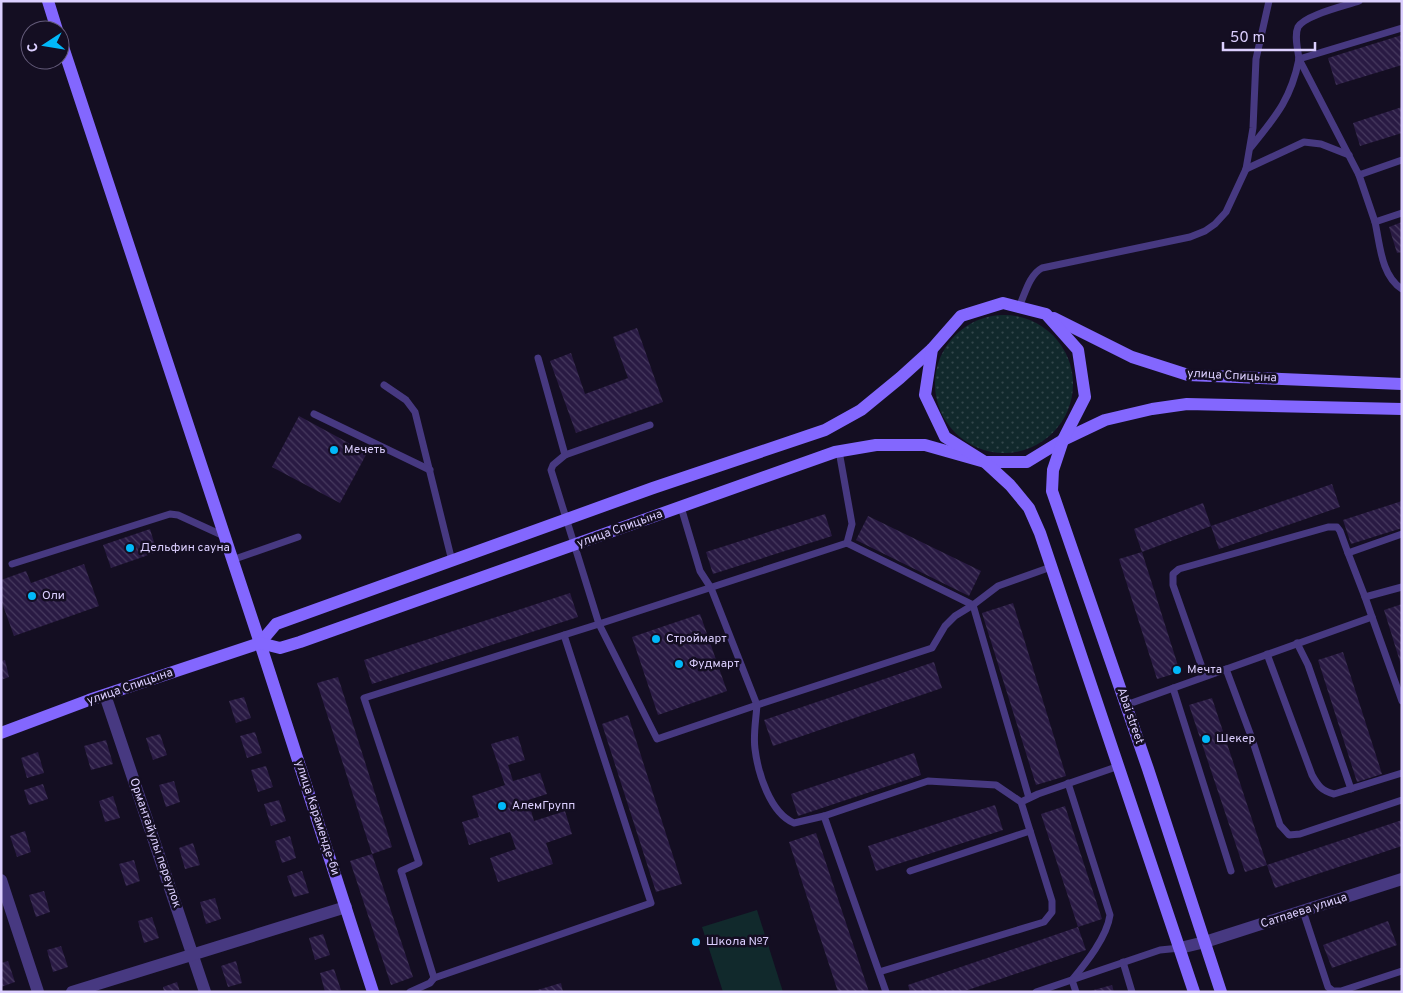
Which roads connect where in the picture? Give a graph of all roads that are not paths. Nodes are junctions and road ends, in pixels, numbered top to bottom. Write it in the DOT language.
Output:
graph roads {
  1 [pos="48,1"];
  2 [pos="1269,1"];
  3 [pos="1359,1"];
  4 [pos="55,20"];
  5 [pos="1402,28"];
  6 [pos="1299,59"];
  7 [pos="70,68"];
  8 [pos="1250,148"];
  9 [pos="1349,155"];
  10 [pos="1402,160"];
  11 [pos="1246,169"];
  12 [pos="1359,174"];
  13 [pos="1402,213"];
  14 [pos="1375,222"];
  15 [pos="1402,289"];
  16 [pos="1019,307"];
  17 [pos="1046,314"];
  18 [pos="932,349"];
  19 [pos="538,358"];
  20 [pos="1402,384"];
  21 [pos="384,385"];
  22 [pos="1402,409"];
  23 [pos="314,414"];
  24 [pos="650,425"];
  25 [pos="1063,440"];
  26 [pos="839,451"];
  27 [pos="565,455"];
  28 [pos="985,462"];
  29 [pos="430,470"];
  30 [pos="681,507"];
  31 [pos="567,519"];
  32 [pos="1402,534"];
  33 [pos="224,536"];
  34 [pos="298,537"];
  35 [pos="847,543"];
  36 [pos="575,545"];
  37 [pos="1348,552"];
  38 [pos="232,560"];
  39 [pos="452,561"];
  40 [pos="12,564"];
  41 [pos="1051,567"];
  42 [pos="1402,587"];
  43 [pos="711,588"];
  44 [pos="1365,597"];
  45 [pos="973,605"];
  46 [pos="1372,617"];
  47 [pos="599,624"];
  48 [pos="564,635"];
  49 [pos="260,643"];
  50 [pos="1298,643"];
  51 [pos="1267,654"];
  52 [pos="1226,669"];
  53 [pos="1205,676"];
  54 [pos="1174,688"];
  55 [pos="104,695"];
  56 [pos="1402,701"];
  57 [pos="757,705"];
  58 [pos="1126,705"];
  59 [pos="1,733"];
  60 [pos="1119,766"];
  61 [pos="1402,773"];
  62 [pos="1068,783"];
  63 [pos="1351,789"];
  64 [pos="1029,798"];
  65 [pos="1402,800"];
  66 [pos="1021,802"];
  67 [pos="824,816"];
  68 [pos="1030,831"];
  69 [pos="910,871"];
  70 [pos="1231,871"];
  71 [pos="1402,878"];
  72 [pos="1,880"];
  73 [pos="346,907"];
  74 [pos="1303,911"];
  75 [pos="1205,942"];
  76 [pos="1180,948"];
  77 [pos="192,954"];
  78 [pos="1123,962"];
  79 [pos="1402,971"];
  80 [pos="879,972"];
  81 [pos="434,978"];
  82 [pos="1072,980"];
  83 [pos="38,992"];
  84 [pos="72,992"];
  85 [pos="205,992"];
  86 [pos="373,992"];
  87 [pos="410,992"];
  88 [pos="886,992"];
  89 [pos="1036,992"];
  90 [pos="1076,992"];
  91 [pos="1132,992"];
  92 [pos="1194,992"];
  93 [pos="1221,992"];
  1 -- 4 [label="street"];
  2 -- 8 [label="lane"];
  3 -- 6 [label="lane"];
  5 -- 6 [label="lane"];
  6 -- 8 [label="lane"];
  6 -- 9 [label="lane"];
  7 -- 33 [label="street, улица Караменде-би"];
  8 -- 11 [label="lane"];
  9 -- 11 [label="lane"];
  9 -- 12 [label="lane"];
  10 -- 12 [label="lane"];
  11 -- 16 [label="lane"];
  12 -- 14 [label="lane"];
  13 -- 14 [label="lane"];
  14 -- 15 [label="lane"];
  16 -- 17 [label="street"];
  16 -- 18 [label="street"];
  17 -- 20 [label="street, улица Спицына"];
  17 -- 25 [label="street"];
  18 -- 28 [label="street"];
  18 -- 31 [label="street"];
  19 -- 27 [label="lane"];
  21 -- 29 [label="lane"];
  22 -- 25 [label="street"];
  23 -- 29 [label="lane"];
  24 -- 27 [label="lane"];
  25 -- 28 [label="street"];
  25 -- 58 [label="street, Abai street"];
  26 -- 28 [label="street, улица Спицына"];
  26 -- 30 [label="street, улица Спицына"];
  26 -- 35 [label="lane"];
  27 -- 31 [label="lane"];
  28 -- 41 [label="street"];
  29 -- 39 [label="lane"];
  30 -- 36 [label="street, улица Спицына"];
  30 -- 43 [label="lane"];
  31 -- 36 [label="lane"];
  31 -- 39 [label="street"];
  32 -- 37 [label="lane"];
  33 -- 38 [label="street, улица Караменде-би"];
  33 -- 40 [label="lane"];
  34 -- 38 [label="lane"];
  35 -- 43 [label="lane"];
  35 -- 45 [label="lane"];
  36 -- 47 [label="lane"];
  36 -- 49 [label="street, улица Спицына"];
  37 -- 44 [label="lane"];
  37 -- 53 [label="lane"];
  38 -- 49 [label="street, улица Караменде-би"];
  39 -- 49 [label="street"];
  41 -- 45 [label="lane"];
  41 -- 60 [label="street"];
  42 -- 44 [label="lane"];
  43 -- 47 [label="lane"];
  43 -- 57 [label="lane"];
  44 -- 46 [label="lane"];
  45 -- 57 [label="lane"];
  45 -- 64 [label="lane"];
  46 -- 50 [label="lane"];
  46 -- 56 [label="lane"];
  47 -- 48 [label="lane"];
  47 -- 57 [label="lane"];
  48 -- 81 [label="lane"];
  48 -- 81 [label="lane"];
  49 -- 55 [label="street, улица Спицына"];
  49 -- 73 [label="street, улица Караменде-би"];
  50 -- 51 [label="lane"];
  50 -- 63 [label="lane"];
  51 -- 52 [label="lane"];
  51 -- 63 [label="lane"];
  52 -- 53 [label="lane"];
  52 -- 65 [label="lane"];
  53 -- 54 [label="lane"];
  54 -- 58 [label="lane"];
  54 -- 70 [label="lane"];
  55 -- 59 [label="street, улица Спицына"];
  55 -- 77 [label="street, Ормантайулы переулок"];
  57 -- 67 [label="lane"];
  58 -- 75 [label="street, Abai street"];
  60 -- 62 [label="lane"];
  60 -- 76 [label="street"];
  61 -- 63 [label="lane"];
  62 -- 64 [label="lane"];
  62 -- 82 [label="lane"];
  64 -- 66 [label="lane"];
  66 -- 67 [label="lane"];
  66 -- 68 [label="lane"];
  67 -- 80 [label="lane"];
  68 -- 69 [label="lane"];
  68 -- 80 [label="lane"];
  71 -- 74 [label="street, Сатпаева улица"];
  72 -- 83 [label="street"];
  73 -- 77 [label="street"];
  73 -- 86 [label="street, улица Караменде-би"];
  74 -- 75 [label="street, Сатпаева улица"];
  74 -- 79 [label="lane"];
  75 -- 76 [label="street, Сатпаева улица"];
  75 -- 93 [label="street, Abai street"];
  76 -- 78 [label="lane"];
  76 -- 92 [label="street"];
  77 -- 84 [label="street"];
  77 -- 85 [label="street, Ормантайулы переулок"];
  78 -- 82 [label="lane"];
  78 -- 91 [label="lane"];
  80 -- 88 [label="lane"];
  81 -- 87 [label="lane"];
  82 -- 89 [label="lane"];
  82 -- 90 [label="lane"];
}
